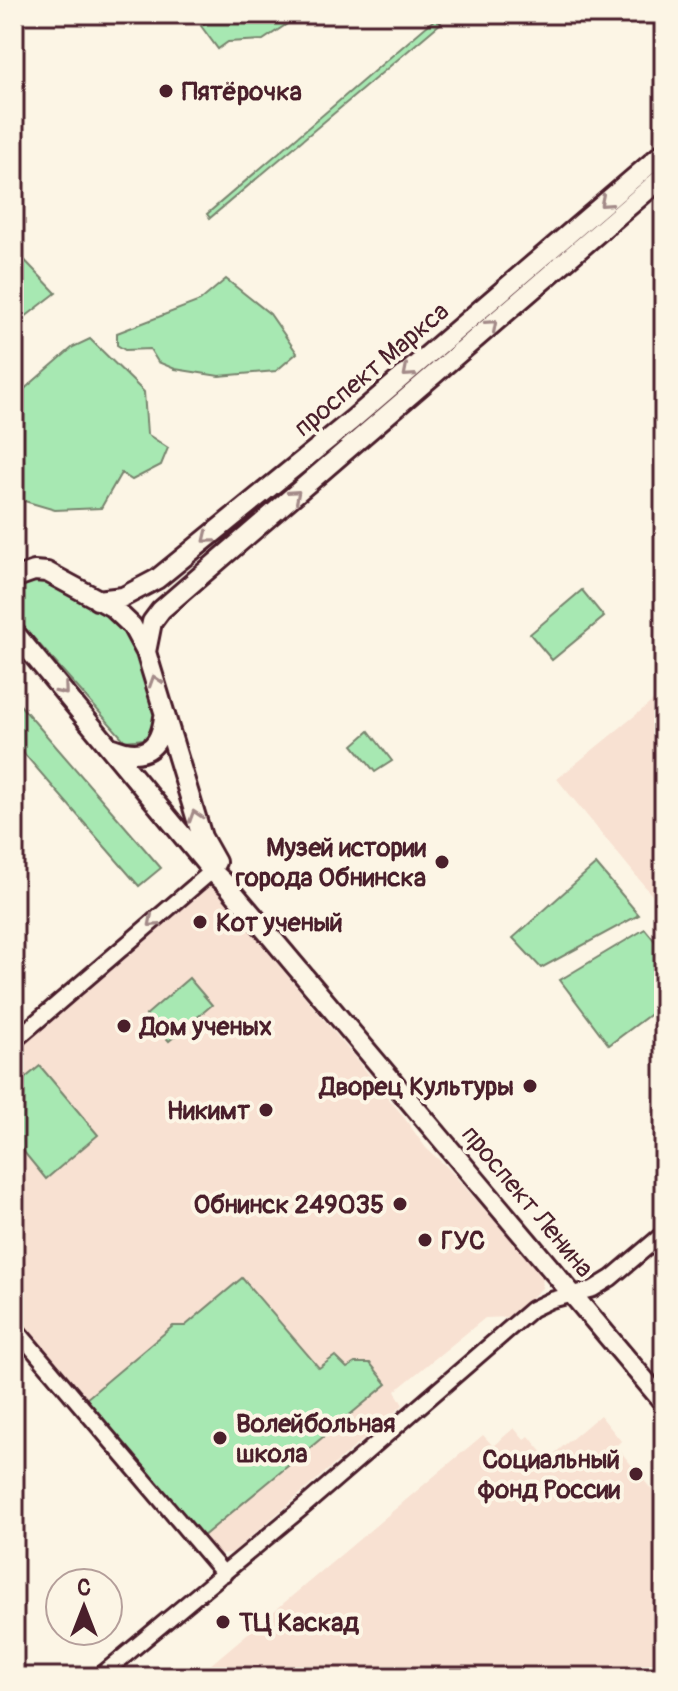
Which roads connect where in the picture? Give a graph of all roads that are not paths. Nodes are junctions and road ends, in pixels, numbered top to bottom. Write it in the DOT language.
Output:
graph roads {
  1 [pos="664,152"];
  2 [pos="664,176"];
  3 [pos="14,562"];
  4 [pos="47,572"];
  5 [pos="14,578"];
  6 [pos="157,579"];
  7 [pos="97,600"];
  8 [pos="172,601"];
  9 [pos="14,632"];
  10 [pos="146,652"];
  11 [pos="164,711"];
  12 [pos="113,748"];
  13 [pos="212,871"];
  14 [pos="228,886"];
  15 [pos="14,1041"];
  16 [pos="664,1233"];
  17 [pos="571,1294"];
  18 [pos="14,1327"];
  19 [pos="664,1403"];
  20 [pos="224,1574"];
  21 [pos="99,1677"];
  1 -- 6 [label="main road, проспект Маркса, one-way"];
  8 -- 2 [label="main road, проспект Маркса, one-way"];
  3 -- 4 [label="main road"];
  4 -- 5 [label="main road"];
  4 -- 7 [label="main road, проспект Ленина"];
  6 -- 7 [label="main road, проспект Маркса"];
  6 -- 8 [label="main road"];
  7 -- 10 [label="main road, проспект Ленина"];
  8 -- 10 [label="main road, проспект Маркса"];
  9 -- 12 [label="main road, проспект Ленина, one-way"];
  11 -- 10 [label="main road, проспект Ленина, one-way"];
  11 -- 12 [label="main road"];
  14 -- 11 [label="main road, проспект Ленина, one-way"];
  12 -- 13 [label="main road, проспект Ленина"];
  13 -- 14 [label="main road, проспект Ленина"];
  13 -- 15 [label="street, one-way"];
  14 -- 17 [label="main road, проспект Ленина"];
  16 -- 17 [label="street"];
  17 -- 19 [label="main road, проспект Ленина"];
  17 -- 20 [label="street"];
  18 -- 20 [label="street"];
  20 -- 21 [label="street"];
}
